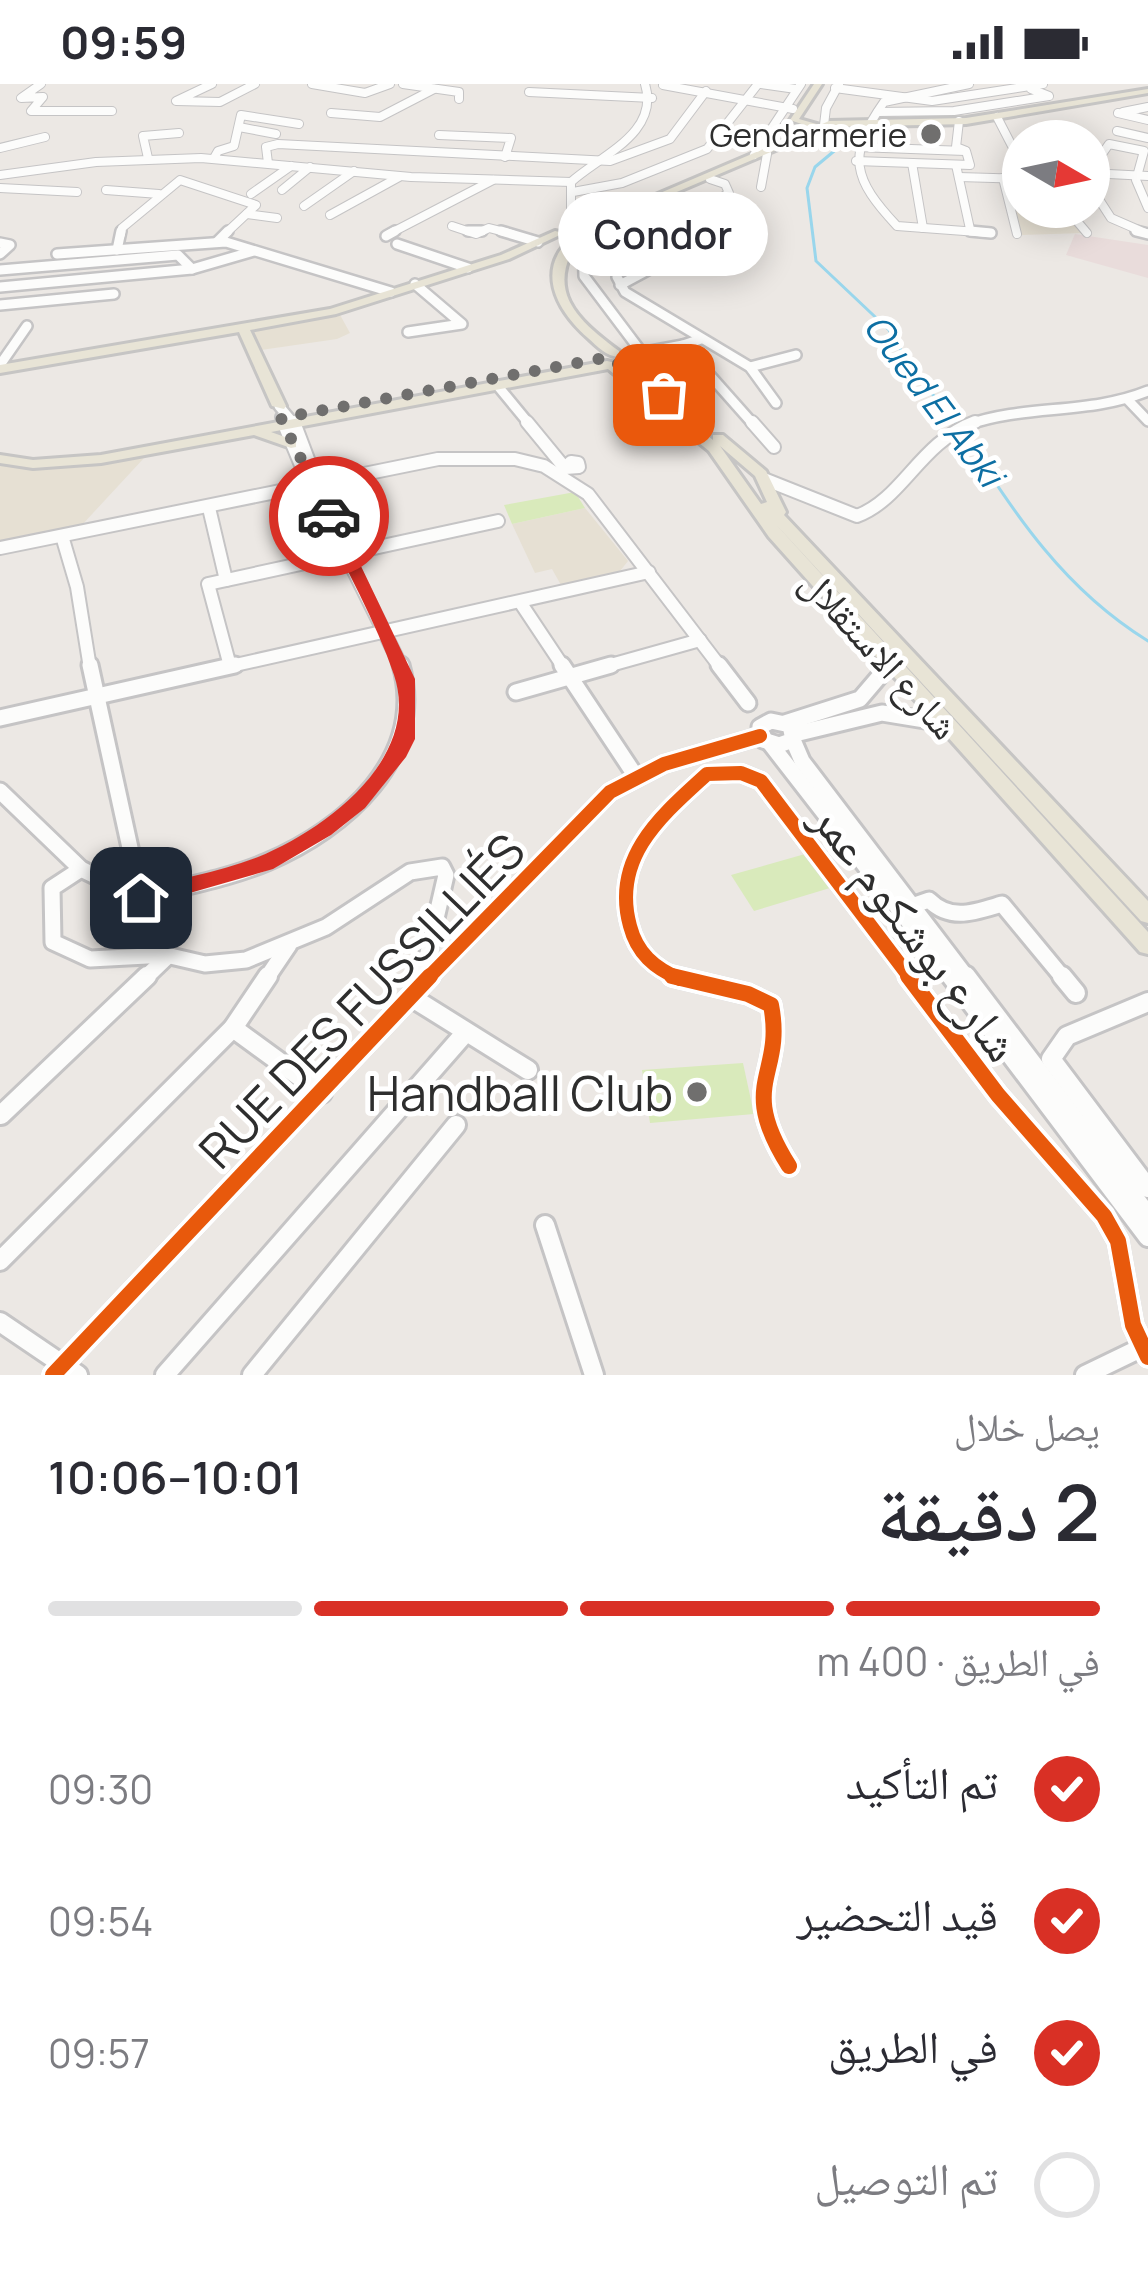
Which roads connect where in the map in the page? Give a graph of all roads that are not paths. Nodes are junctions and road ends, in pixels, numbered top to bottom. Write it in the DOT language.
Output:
graph roads {
  1 [pos="41,84"];
  2 [pos="212,84"];
  3 [pos="255,84"];
  4 [pos="312,84"];
  5 [pos="390,84"];
  6 [pos="404,84"];
  7 [pos="645,84"];
  8 [pos="663,84"];
  9 [pos="760,84"];
  10 [pos="815,84"];
  11 [pos="868,84"];
  12 [pos="912,84"];
  13 [pos="969,84"];
  14 [pos="1043,84"];
  15 [pos="837,86"];
  16 [pos="946,86"];
  17 [pos="799,87"];
  18 [pos="1026,87"];
  19 [pos="434,89"];
  20 [pos="706,91"];
  21 [pos="860,91"];
  22 [pos="1148,91"];
  23 [pos="529,92"];
  24 [pos="884,94"];
  25 [pos="652,98"];
  26 [pos="893,98"];
  27 [pos="459,99"];
  28 [pos="742,99"];
  29 [pos="905,100"];
  30 [pos="946,100"];
  31 [pos="345,106"];
  32 [pos="789,106"];
  33 [pos="1148,107"];
  34 [pos="112,111"];
  35 [pos="389,111"];
  36 [pos="331,113"];
  37 [pos="957,116"];
  38 [pos="1000,116"];
  39 [pos="875,117"];
  40 [pos="1148,120"];
  41 [pos="1002,121"];
  42 [pos="299,124"];
  43 [pos="239,127"];
  44 [pos="824,127"];
  45 [pos="1117,131"];
  46 [pos="179,133"];
  47 [pos="276,134"];
  48 [pos="439,134"];
  49 [pos="46,137"];
  50 [pos="799,137"];
  51 [pos="1148,138"];
  52 [pos="857,142"];
  53 [pos="1110,144"];
  54 [pos="940,145"];
  55 [pos="0,148"];
  56 [pos="966,151"];
  57 [pos="767,154"];
  58 [pos="754,155"];
  59 [pos="148,158"];
  60 [pos="214,158"];
  61 [pos="505,158"];
  62 [pos="856,161"];
  63 [pos="596,162"];
  64 [pos="268,163"];
  65 [pos="912,163"];
  66 [pos="291,165"];
  67 [pos="956,165"];
  68 [pos="310,167"];
  69 [pos="354,171"];
  70 [pos="1110,173"];
  71 [pos="1136,175"];
  72 [pos="1,176"];
  73 [pos="400,176"];
  74 [pos="1148,176"];
  75 [pos="959,177"];
  76 [pos="496,178"];
  77 [pos="1002,178"];
  78 [pos="710,179"];
  79 [pos="572,187"];
  80 [pos="0,188"];
  81 [pos="761,188"];
  82 [pos="282,190"];
  83 [pos="77,192"];
  84 [pos="160,194"];
  85 [pos="251,194"];
  86 [pos="234,195"];
  87 [pos="151,202"];
  88 [pos="218,206"];
  89 [pos="304,206"];
  90 [pos="1148,208"];
  91 [pos="1110,213"];
  92 [pos="248,214"];
  93 [pos="330,215"];
  94 [pos="278,218"];
  95 [pos="452,226"];
  96 [pos="923,228"];
  97 [pos="1016,228"];
  98 [pos="1084,228"];
  99 [pos="970,230"];
  100 [pos="991,233"];
  101 [pos="1017,233"];
  102 [pos="1088,233"];
  103 [pos="1148,234"];
  104 [pos="386,236"];
  105 [pos="576,236"];
  106 [pos="217,242"];
  107 [pos="538,242"];
  108 [pos="0,243"];
  109 [pos="397,244"];
  110 [pos="621,247"];
  111 [pos="117,250"];
  112 [pos="254,251"];
  113 [pos="0,254"];
  114 [pos="57,254"];
  115 [pos="73,262"];
  116 [pos="659,264"];
  117 [pos="468,268"];
  118 [pos="192,269"];
  119 [pos="0,270"];
  120 [pos="70,280"];
  121 [pos="415,284"];
  122 [pos="620,285"];
  123 [pos="0,287"];
  124 [pos="391,292"];
  125 [pos="114,294"];
  126 [pos="67,298"];
  127 [pos="0,305"];
  128 [pos="27,326"];
  129 [pos="243,327"];
  130 [pos="408,332"];
  131 [pos="701,339"];
  132 [pos="683,345"];
  133 [pos="796,356"];
  134 [pos="616,359"];
  135 [pos="0,367"];
  136 [pos="750,367"];
  137 [pos="497,385"];
  138 [pos="1148,391"];
  139 [pos="1128,400"];
  140 [pos="776,404"];
  141 [pos="1148,421"];
  142 [pos="288,424"];
  143 [pos="774,447"];
  144 [pos="0,449"];
  145 [pos="0,459"];
  146 [pos="303,470"];
  147 [pos="562,470"];
  148 [pos="750,480"];
  149 [pos="315,484"];
  150 [pos="287,490"];
  151 [pos="209,508"];
  152 [pos="498,521"];
  153 [pos="62,536"];
  154 [pos="0,548"];
  155 [pos="345,554"];
  156 [pos="649,572"];
  157 [pos="226,580"];
  158 [pos="520,602"];
  159 [pos="386,632"];
  160 [pos="700,640"];
  161 [pos="890,663"];
  162 [pos="230,666"];
  163 [pos="570,678"];
  164 [pos="516,692"];
  165 [pos="95,697"];
  166 [pos="0,718"];
  167 [pos="944,723"];
  168 [pos="777,732"];
  169 [pos="691,754"];
  170 [pos="707,774"];
  171 [pos="635,775"];
  172 [pos="0,791"];
  173 [pos="81,868"];
  174 [pos="141,898"];
  175 [pos="906,908"];
  176 [pos="1148,915"];
  177 [pos="289,945"];
  178 [pos="1148,946"];
  179 [pos="169,955"];
  180 [pos="416,991"];
  181 [pos="1076,992"];
  182 [pos="1148,1002"];
  183 [pos="233,1028"];
  184 [pos="466,1032"];
  185 [pos="528,1070"];
  186 [pos="322,1093"];
  187 [pos="1,1115"];
  188 [pos="456,1125"];
  189 [pos="789,1166"];
  190 [pos="1148,1188"];
  191 [pos="1148,1216"];
  192 [pos="545,1225"];
  193 [pos="1148,1237"];
  194 [pos="0,1261"];
  195 [pos="0,1322"];
  196 [pos="1146,1350"];
  197 [pos="64,1372"];
  198 [pos="165,1375"];
  199 [pos="252,1375"];
  200 [pos="593,1375"];
  201 [pos="1085,1375"];
  1 -- 34 [label="street"];
  2 -- 3 [label="street"];
  4 -- 5 [label="street"];
  6 -- 19 [label="street"];
  7 -- 8 [label="street"];
  7 -- 25 [label="street"];
  8 -- 20 [label="street"];
  9 -- 17 [label="street"];
  9 -- 28 [label="street"];
  10 -- 32 [label="main road"];
  10 -- 44 [label="main road"];
  11 -- 21 [label="street"];
  12 -- 24 [label="street"];
  13 -- 16 [label="street"];
  14 -- 18 [label="street"];
  15 -- 21 [label="street"];
  15 -- 44 [label="street"];
  16 -- 26 [label="street"];
  16 -- 29 [label="street"];
  17 -- 32 [label="street"];
  18 -- 30 [label="street"];
  18 -- 37 [label="street"];
  19 -- 27 [label="street"];
  19 -- 35 [label="street"];
  20 -- 28 [label="street"];
  20 -- 63 [label="street"];
  21 -- 24 [label="street"];
  22 -- 38 [label="main road"];
  23 -- 25 [label="street"];
  24 -- 26 [label="street"];
  25 -- 63 [label="street"];
  26 -- 29 [label="street"];
  26 -- 39 [label="street"];
  28 -- 32 [label="street"];
  28 -- 79 [label="street"];
  29 -- 30 [label="street"];
  30 -- 37 [label="street"];
  31 -- 35 [label="street"];
  32 -- 50 [label="main road"];
  32 -- 58 [label="street"];
  33 -- 40 [label="street"];
  35 -- 36 [label="street"];
  37 -- 38 [label="main road"];
  37 -- 39 [label="street"];
  37 -- 39 [label="main road"];
  37 -- 56 [label="street"];
  38 -- 41 [label="street"];
  39 -- 44 [label="main road"];
  39 -- 52 [label="street"];
  42 -- 43 [label="street"];
  43 -- 47 [label="street"];
  43 -- 60 [label="street"];
  44 -- 50 [label="main road"];
  45 -- 51 [label="street"];
  46 -- 59 [label="street"];
  48 -- 61 [label="street"];
  49 -- 55 [label="street"];
  50 -- 57 [label="main road"];
  50 -- 58 [label="main road"];
  52 -- 54 [label="street"];
  52 -- 56 [label="street"];
  52 -- 62 [label="street"];
  53 -- 71 [label="street"];
  56 -- 67 [label="street"];
  57 -- 78 [label="main road"];
  57 -- 81 [label="street"];
  58 -- 105 [label="main road"];
  59 -- 60 [label="street"];
  59 -- 72 [label="street"];
  60 -- 64 [label="street"];
  61 -- 63 [label="street"];
  61 -- 64 [label="street"];
  62 -- 65 [label="street"];
  62 -- 96 [label="street"];
  63 -- 79 [label="street"];
  64 -- 66 [label="street"];
  65 -- 67 [label="street"];
  65 -- 96 [label="street"];
  66 -- 68 [label="street"];
  66 -- 85 [label="street"];
  67 -- 75 [label="street"];
  68 -- 69 [label="street"];
  68 -- 82 [label="street"];
  69 -- 73 [label="street"];
  69 -- 89 [label="street"];
  70 -- 71 [label="street"];
  71 -- 74 [label="street"];
  71 -- 90 [label="street"];
  73 -- 76 [label="street"];
  73 -- 93 [label="street"];
  75 -- 77 [label="street"];
  75 -- 99 [label="street"];
  76 -- 79 [label="street"];
  76 -- 104 [label="street"];
  78 -- 105 [label="main road"];
  78 -- 105 [label="street"];
  79 -- 105 [label="street"];
  80 -- 83 [label="street"];
  84 -- 86 [label="street"];
  84 -- 87 [label="street"];
  84 -- 87 [label="street"];
  86 -- 88 [label="street"];
  86 -- 92 [label="street"];
  87 -- 111 [label="street"];
  91 -- 103 [label="street"];
  92 -- 94 [label="street"];
  92 -- 106 [label="street"];
  95 -- 107 [label="street"];
  96 -- 99 [label="street"];
  97 -- 101 [label="street"];
  98 -- 102 [label="street"];
  99 -- 100 [label="street"];
  105 -- 107 [label="main road"];
  105 -- 134 [label="street"];
  105 -- 134 [label="main road"];
  106 -- 111 [label="street"];
  106 -- 112 [label="street"];
  107 -- 117 [label="main road"];
  108 -- 113 [label="street"];
  109 -- 117 [label="street"];
  110 -- 122 [label="street"];
  111 -- 114 [label="street"];
  112 -- 118 [label="street"];
  112 -- 124 [label="street"];
  115 -- 118 [label="street"];
  115 -- 119 [label="street"];
  115 -- 120 [label="street"];
  116 -- 122 [label="street"];
  117 -- 121 [label="main road"];
  118 -- 120 [label="street"];
  120 -- 123 [label="street"];
  120 -- 126 [label="street"];
  121 -- 124 [label="main road"];
  121 -- 130 [label="street"];
  122 -- 131 [label="street"];
  124 -- 129 [label="main road"];
  125 -- 126 [label="street"];
  126 -- 127 [label="street"];
  128 -- 135 [label="street"];
  129 -- 135 [label="main road"];
  129 -- 142 [label="main road"];
  131 -- 132 [label="street"];
  131 -- 136 [label="street"];
  132 -- 134 [label="street"];
  132 -- 143 [label="street"];
  133 -- 136 [label="street"];
  134 -- 137 [label="main road"];
  134 -- 142 [label="main road"];
  134 -- 148 [label="main road, شارع الاستقلال"];
  134 -- 148 [label="main road"];
  136 -- 140 [label="street"];
  137 -- 142 [label="main road"];
  137 -- 147 [label="street, شارع بوشكوم عمر"];
  138 -- 139 [label="street"];
  139 -- 141 [label="street"];
  139 -- 148 [label="street"];
  142 -- 144 [label="main road"];
  142 -- 145 [label="main road"];
  142 -- 146 [label="street"];
  142 -- 149 [label="street"];
  146 -- 149 [label="street"];
  146 -- 150 [label="street"];
  147 -- 149 [label="street"];
  147 -- 156 [label="street, شارع بوشكوم عمر"];
  148 -- 161 [label="main road, شارع الاستقلال"];
  148 -- 176 [label="main road"];
  149 -- 150 [label="street"];
  149 -- 155 [label="street"];
  150 -- 151 [label="street"];
  151 -- 153 [label="street"];
  151 -- 157 [label="street"];
  152 -- 155 [label="street"];
  153 -- 154 [label="street"];
  153 -- 165 [label="street"];
  155 -- 157 [label="street"];
  155 -- 159 [label="street"];
  156 -- 158 [label="street"];
  156 -- 160 [label="street, شارع بوشكوم عمر"];
  157 -- 162 [label="street"];
  158 -- 159 [label="street"];
  158 -- 163 [label="street"];
  159 -- 162 [label="street"];
  159 -- 174 [label="street"];
  160 -- 163 [label="street"];
  160 -- 168 [label="street, شارع بوشكوم عمر"];
  161 -- 167 [label="main road, شارع الاستقلال"];
  161 -- 168 [label="street"];
  162 -- 165 [label="street"];
  163 -- 164 [label="street"];
  163 -- 171 [label="street"];
  165 -- 166 [label="street"];
  165 -- 174 [label="street"];
  167 -- 168 [label="street"];
  167 -- 178 [label="main road, شارع الاستقلال"];
  168 -- 169 [label="street, RUE DES FUSSILLIÉS"];
  168 -- 175 [label="street, شارع بوشكوم عمر"];
  169 -- 170 [label="street"];
  169 -- 171 [label="street, RUE DES FUSSILLIÉS"];
  170 -- 189 [label="street"];
  170 -- 196 [label="street"];
  171 -- 180 [label="street, RUE DES FUSSILLIÉS"];
  172 -- 173 [label="street"];
  173 -- 174 [label="street"];
  173 -- 179 [label="street"];
  175 -- 181 [label="street"];
  175 -- 191 [label="street"];
  175 -- 193 [label="street, شارع بوشكوم عمر"];
  177 -- 179 [label="street"];
  177 -- 180 [label="street"];
  177 -- 183 [label="street"];
  179 -- 187 [label="street"];
  180 -- 184 [label="street"];
  180 -- 186 [label="street, RUE DES FUSSILLIÉS"];
  182 -- 190 [label="street"];
  183 -- 186 [label="street"];
  183 -- 194 [label="street"];
  184 -- 185 [label="street"];
  184 -- 198 [label="street"];
  186 -- 197 [label="street, RUE DES FUSSILLIÉS"];
  188 -- 199 [label="street"];
  192 -- 200 [label="street"];
  195 -- 197 [label="street"];
  196 -- 201 [label="street"];
}
